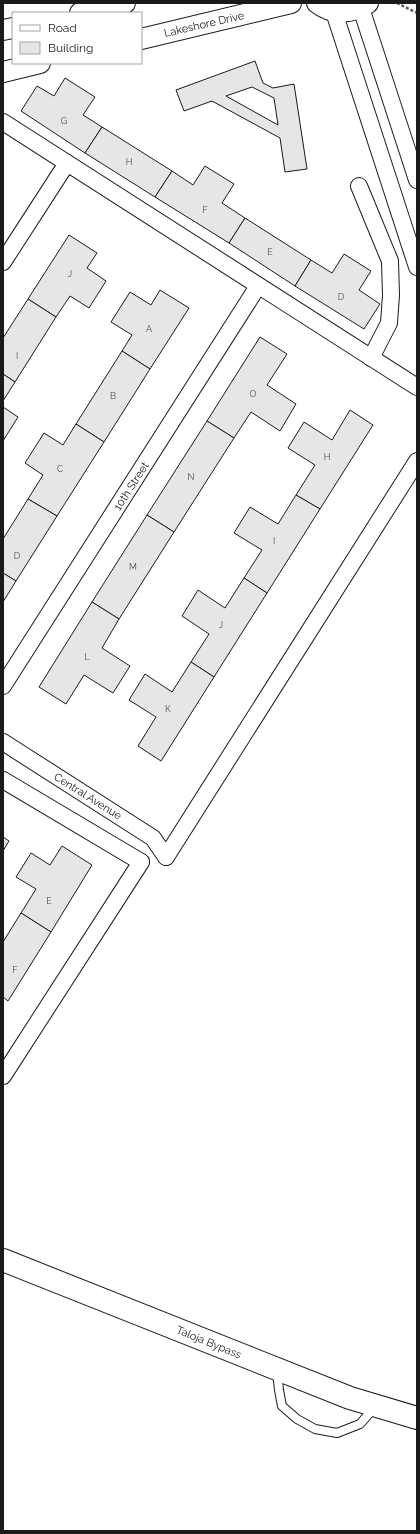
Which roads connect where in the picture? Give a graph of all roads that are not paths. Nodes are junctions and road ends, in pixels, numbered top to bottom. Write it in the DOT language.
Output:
graph roads {
  1 [pos="125,3"];
  2 [pos="291,3"];
  3 [pos="317,3"];
  4 [pos="365,5"];
  5 [pos="84,12"];
  6 [pos="334,12"];
  7 [pos="142,39"];
  8 [pos="36,64"];
  9 [pos="3,72"];
  10 [pos="3,122"];
  11 [pos="67,163"];
  12 [pos="417,180"];
  13 [pos="359,186"];
  14 [pos="3,262"];
  15 [pos="417,267"];
  16 [pos="258,286"];
  17 [pos="371,358"];
  18 [pos="417,387"];
  19 [pos="417,461"];
  20 [pos="3,686"];
  21 [pos="3,742"];
  22 [pos="3,780"];
  23 [pos="166,857"];
  24 [pos="141,862"];
  25 [pos="3,1076"];
  26 [pos="3,1260"];
  27 [pos="277,1369"];
  28 [pos="376,1406"];
  29 [pos="417,1418"];
  1 -- 5 [label="street"];
  2 -- 7 [label="street, Lakeshore Drive"];
  3 -- 6 [label="street"];
  4 -- 6 [label="street"];
  4 -- 12 [label="street"];
  6 -- 15 [label="street"];
  8 -- 9 [label="street"];
  10 -- 11 [label="street"];
  11 -- 14 [label="street"];
  11 -- 16 [label="street"];
  13 -- 17 [label="street"];
  16 -- 17 [label="street"];
  16 -- 20 [label="street, 10th Street"];
  17 -- 18 [label="street"];
  19 -- 23 [label="street"];
  21 -- 23 [label="street, Central Avenue"];
  22 -- 24 [label="street"];
  23 -- 24 [label="street"];
  24 -- 25 [label="street"];
  26 -- 27 [label="main road, Taloja Bypass"];
  27 -- 28 [label="main road, Taloja Bypass"];
  27 -- 28 [label="lane"];
  28 -- 29 [label="main road, Taloja Bypass"];
}
